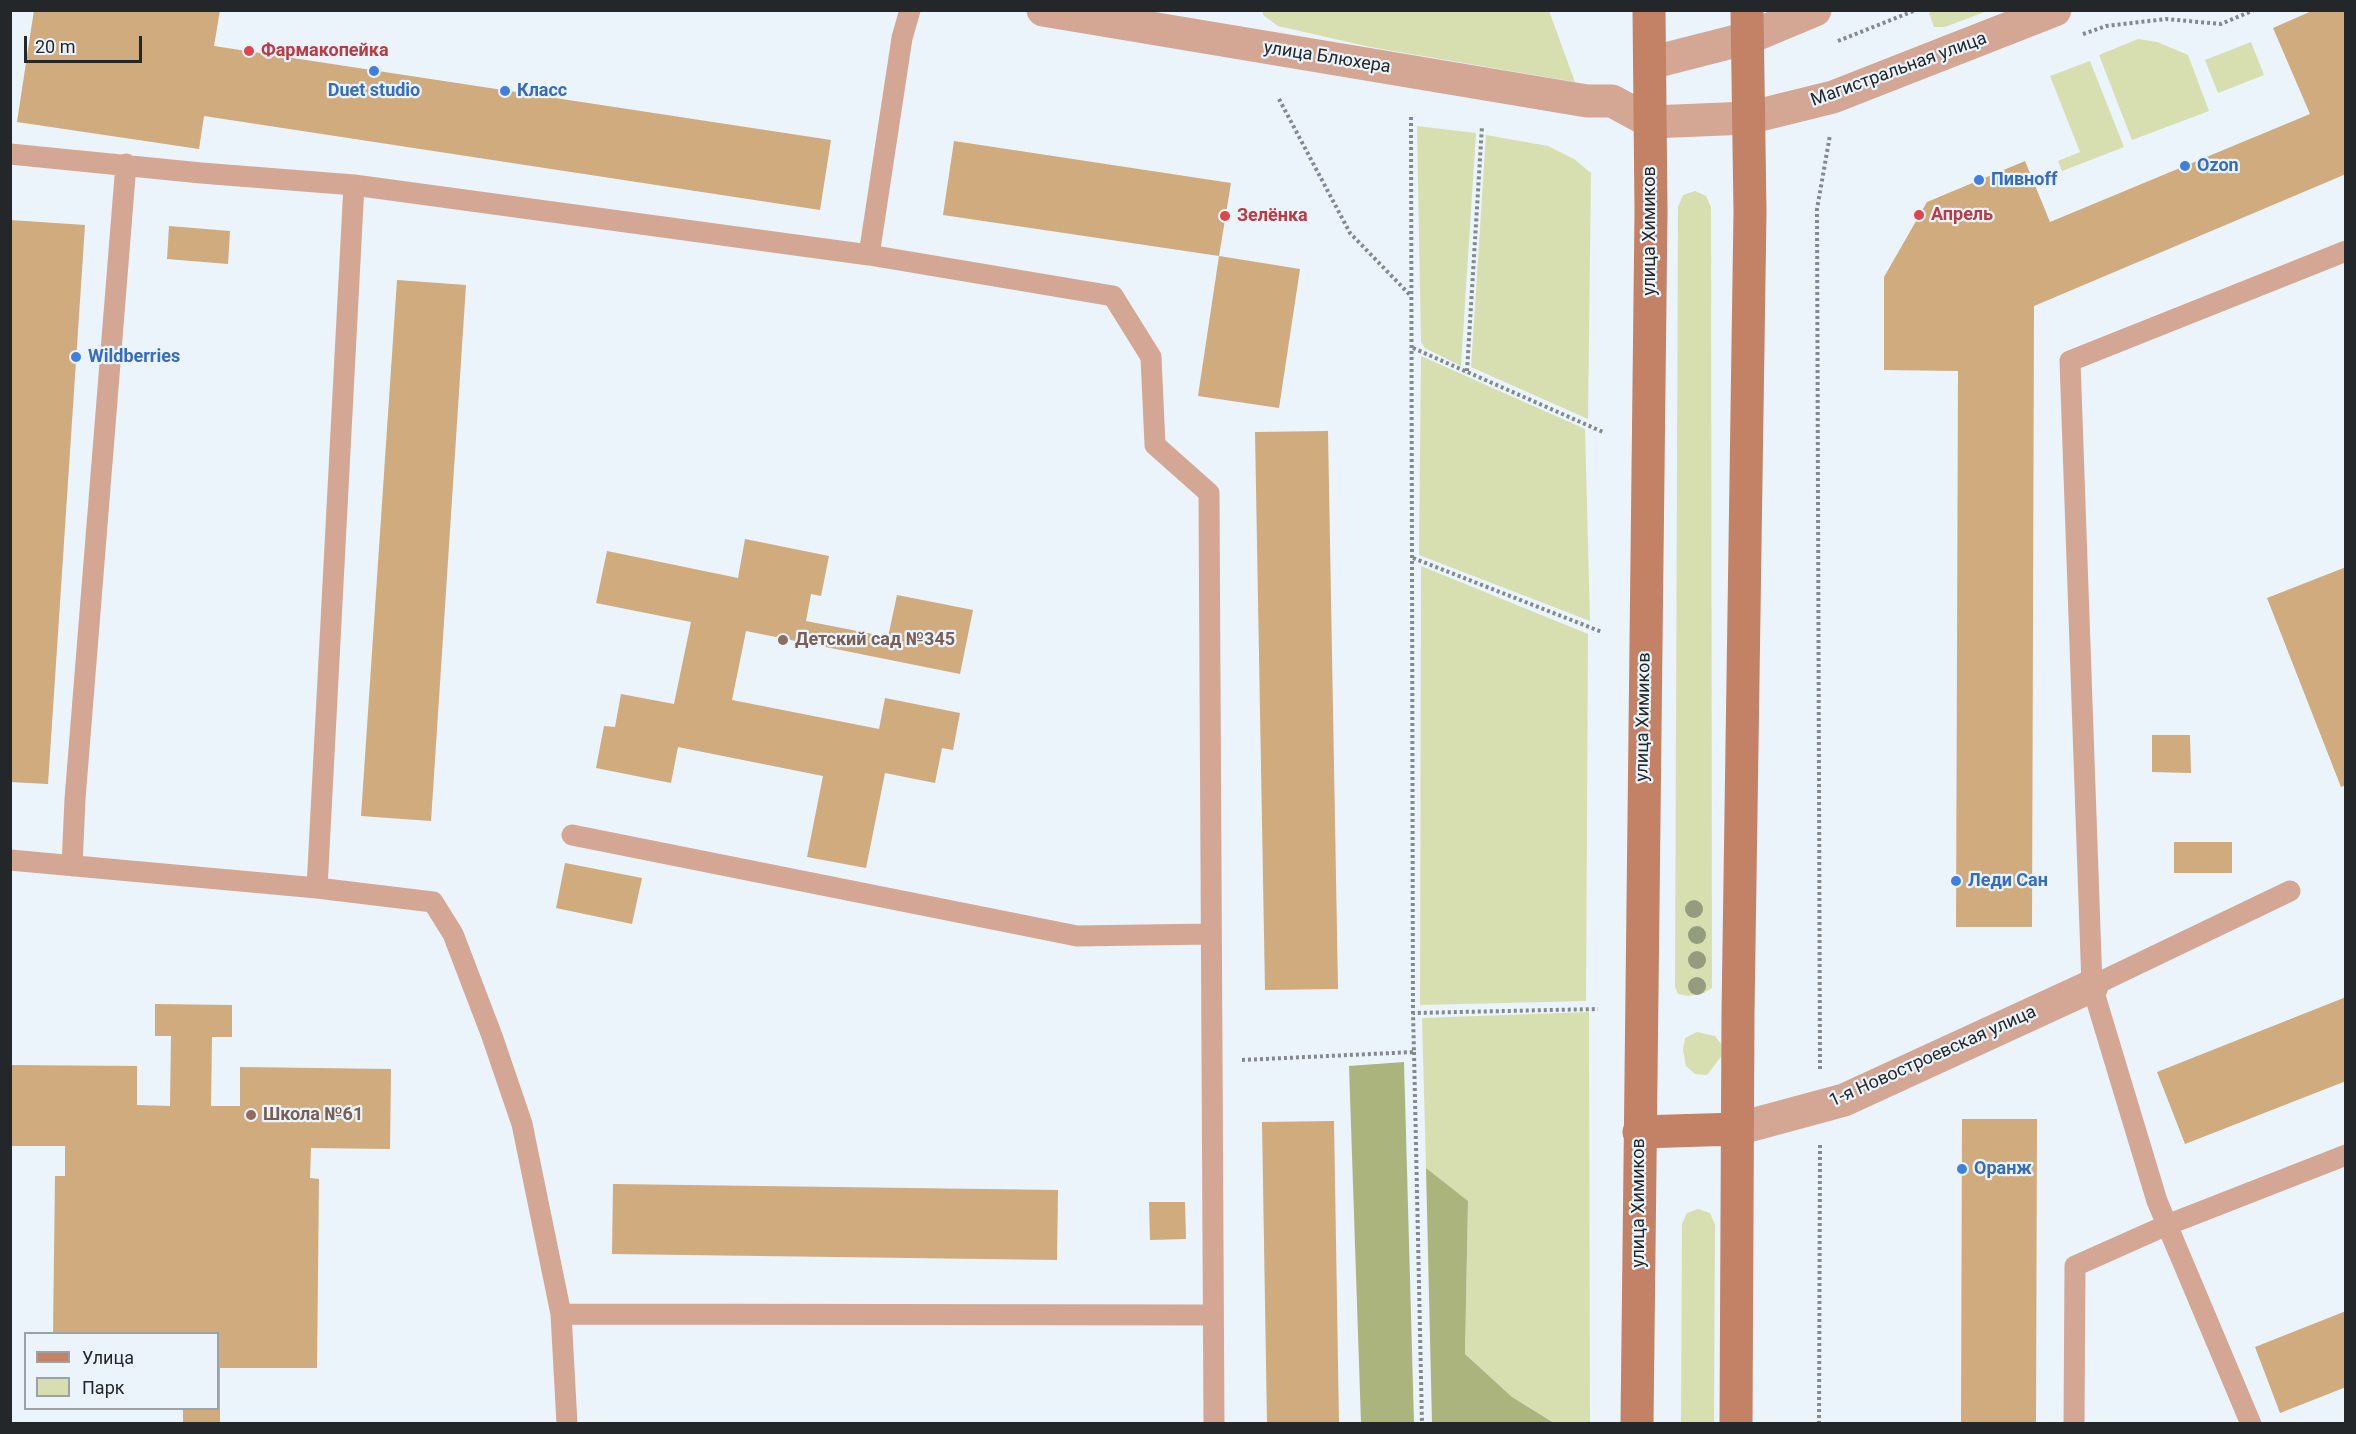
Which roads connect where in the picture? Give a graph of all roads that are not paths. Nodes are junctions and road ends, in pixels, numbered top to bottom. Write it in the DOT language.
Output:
graph roads {
  1 [pos="910,10"];
  2 [pos="1043,10"];
  3 [pos="1649,10"];
  4 [pos="1815,10"];
  5 [pos="2055,10"];
  6 [pos="1748,24"];
  7 [pos="1650,63"];
  8 [pos="1612,101"];
  9 [pos="1748,118"];
  10 [pos="1651,122"];
  11 [pos="10,154"];
  12 [pos="126,164"];
  13 [pos="354,185"];
  14 [pos="2346,251"];
  15 [pos="869,255"];
  16 [pos="572,835"];
  17 [pos="10,860"];
  18 [pos="72,866"];
  19 [pos="317,888"];
  20 [pos="2290,891"];
  21 [pos="1211,934"];
  22 [pos="2092,986"];
  23 [pos="1737,1129"];
  24 [pos="1639,1132"];
  25 [pos="2346,1155"];
  26 [pos="2167,1225"];
  27 [pos="561,1314"];
  28 [pos="1213,1315"];
  29 [pos="567,1424"];
  30 [pos="1214,1424"];
  31 [pos="1638,1424"];
  32 [pos="1736,1424"];
  33 [pos="2074,1424"];
  34 [pos="2251,1424"];
  1 -- 15 [label="lane"];
  2 -- 8 [label="street, улица Блюхера"];
  3 -- 7 [label="main road, улица Химиков"];
  4 -- 6 [label="street"];
  5 -- 9 [label="street, Магистральная улица"];
  6 -- 7 [label="street"];
  6 -- 9 [label="main road"];
  7 -- 8 [label="street"];
  7 -- 10 [label="main road, улица Химиков"];
  8 -- 10 [label="street"];
  9 -- 10 [label="street, Магистральная улица"];
  9 -- 23 [label="main road"];
  10 -- 24 [label="main road, улица Химиков"];
  11 -- 12 [label="lane"];
  12 -- 13 [label="lane"];
  12 -- 18 [label="lane"];
  13 -- 15 [label="lane"];
  13 -- 19 [label="lane"];
  14 -- 22 [label="lane"];
  15 -- 21 [label="lane"];
  16 -- 21 [label="lane"];
  17 -- 18 [label="lane"];
  18 -- 19 [label="lane"];
  19 -- 27 [label="lane"];
  20 -- 22 [label="lane"];
  21 -- 28 [label="lane"];
  22 -- 23 [label="street, 1-я Новостроевская улица"];
  22 -- 26 [label="lane"];
  23 -- 24 [label="main road"];
  23 -- 32 [label="main road"];
  24 -- 31 [label="main road, улица Химиков"];
  25 -- 26 [label="lane"];
  26 -- 33 [label="lane"];
  26 -- 34 [label="lane"];
  27 -- 28 [label="lane"];
  27 -- 29 [label="lane"];
  28 -- 30 [label="lane"];
}
